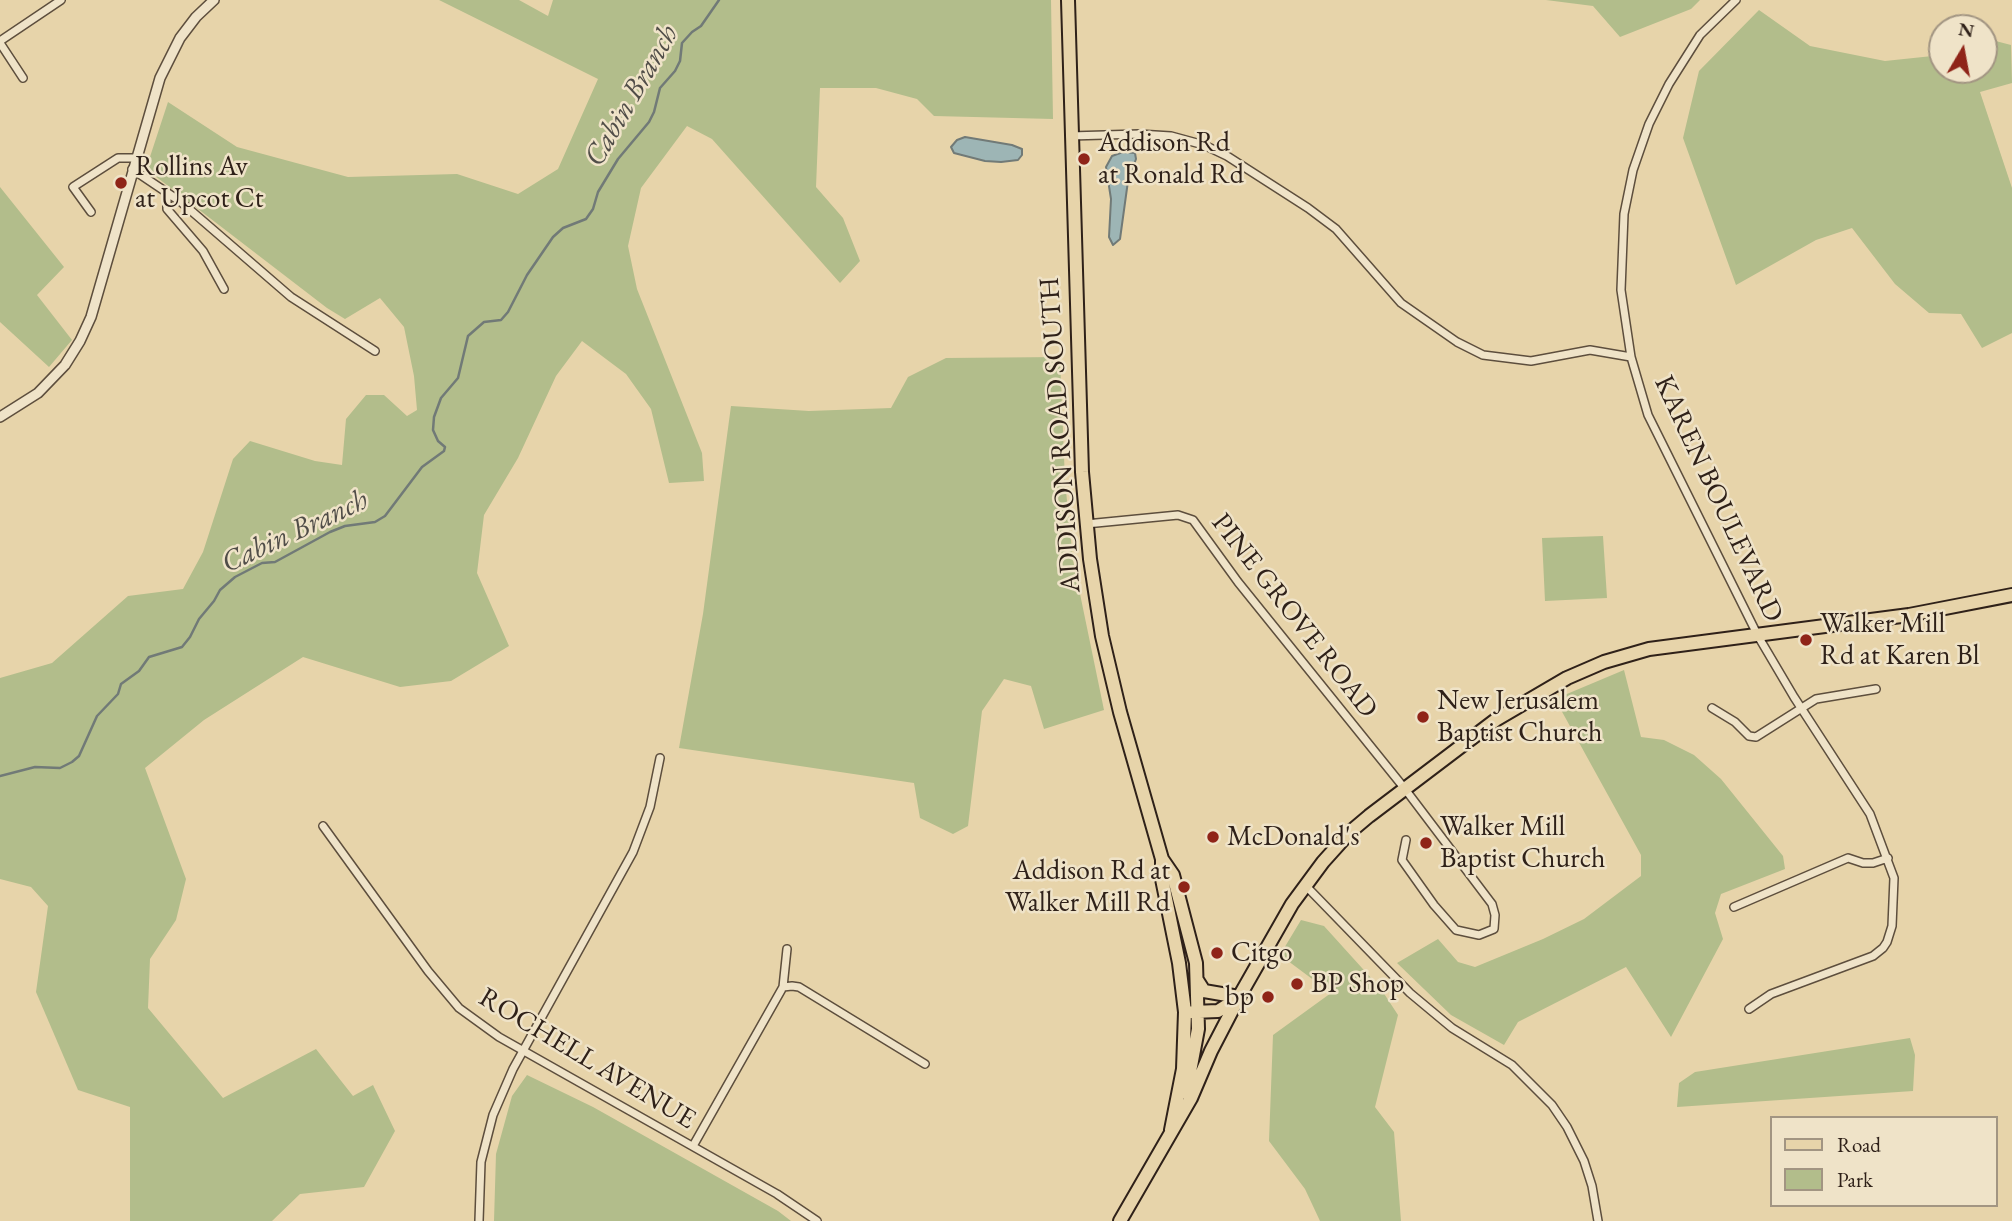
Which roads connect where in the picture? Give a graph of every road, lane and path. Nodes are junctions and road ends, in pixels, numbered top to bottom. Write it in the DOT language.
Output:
graph roads {
  1 [pos="61,0"];
  2 [pos="214,0"];
  3 [pos="1068,0"];
  4 [pos="1735,0"];
  5 [pos="0,42"];
  6 [pos="23,78"];
  7 [pos="1070,136"];
  8 [pos="136,158"];
  9 [pos="132,169"];
  10 [pos="167,192"];
  11 [pos="91,212"];
  12 [pos="225,289"];
  13 [pos="375,351"];
  14 [pos="1631,357"];
  15 [pos="0,417"];
  16 [pos="1086,524"];
  17 [pos="2012,595"];
  18 [pos="1758,636"];
  19 [pos="1876,689"];
  20 [pos="1801,707"];
  21 [pos="1712,708"];
  22 [pos="660,758"];
  23 [pos="1405,789"];
  24 [pos="323,825"];
  25 [pos="1406,840"];
  26 [pos="1888,858"];
  27 [pos="1162,859"];
  28 [pos="1306,886"];
  29 [pos="1734,907"];
  30 [pos="787,949"];
  31 [pos="1197,981"];
  32 [pos="783,987"];
  33 [pos="1239,998"];
  34 [pos="1749,1009"];
  35 [pos="1185,1012"];
  36 [pos="1199,1012"];
  37 [pos="523,1051"];
  38 [pos="925,1064"];
  39 [pos="1174,1129"];
  40 [pos="693,1146"];
  41 [pos="1123,1215"];
  42 [pos="479,1221"];
  43 [pos="817,1221"];
  44 [pos="1112,1221"];
  45 [pos="1598,1221"];
  1 -- 5 [label="street"];
  2 -- 8 [label="street"];
  3 -- 7 [label="main road, ADDISON ROAD SOUTH"];
  4 -- 14 [label="street, KAREN BOULEVARD"];
  5 -- 6 [label="street"];
  7 -- 14 [label="street"];
  7 -- 16 [label="main road, ADDISON ROAD SOUTH"];
  8 -- 9 [label="street"];
  8 -- 11 [label="street"];
  9 -- 10 [label="street"];
  9 -- 15 [label="street"];
  10 -- 12 [label="street"];
  10 -- 13 [label="street"];
  14 -- 18 [label="street, KAREN BOULEVARD"];
  16 -- 23 [label="street, PINE GROVE ROAD"];
  16 -- 27 [label="main road, ADDISON ROAD SOUTH"];
  17 -- 18 [label="main road"];
  18 -- 20 [label="street, KAREN BOULEVARD"];
  18 -- 23 [label="main road"];
  19 -- 20 [label="street"];
  20 -- 21 [label="street"];
  20 -- 26 [label="street, KAREN BOULEVARD"];
  22 -- 37 [label="street"];
  23 -- 25 [label="street"];
  23 -- 28 [label="main road"];
  24 -- 37 [label="street, ROCHELL AVENUE"];
  26 -- 29 [label="street"];
  26 -- 34 [label="street, KAREN BOULEVARD"];
  27 -- 31 [label="main road, ADDISON ROAD SOUTH"];
  27 -- 35 [label="main road, ADDISON ROAD SOUTH"];
  28 -- 33 [label="main road"];
  28 -- 45 [label="street"];
  30 -- 32 [label="street"];
  31 -- 33 [label="main road"];
  31 -- 36 [label="main road, ADDISON ROAD SOUTH"];
  32 -- 38 [label="street"];
  32 -- 40 [label="street"];
  33 -- 36 [label="main road"];
  33 -- 39 [label="main road"];
  35 -- 36 [label="main road"];
  35 -- 39 [label="main road, ADDISON ROAD SOUTH"];
  36 -- 39 [label="main road, ADDISON ROAD SOUTH"];
  37 -- 40 [label="street, ROCHELL AVENUE"];
  37 -- 42 [label="street"];
  39 -- 41 [label="main road"];
  40 -- 43 [label="street, ROCHELL AVENUE"];
  41 -- 44 [label="main road"];
}
